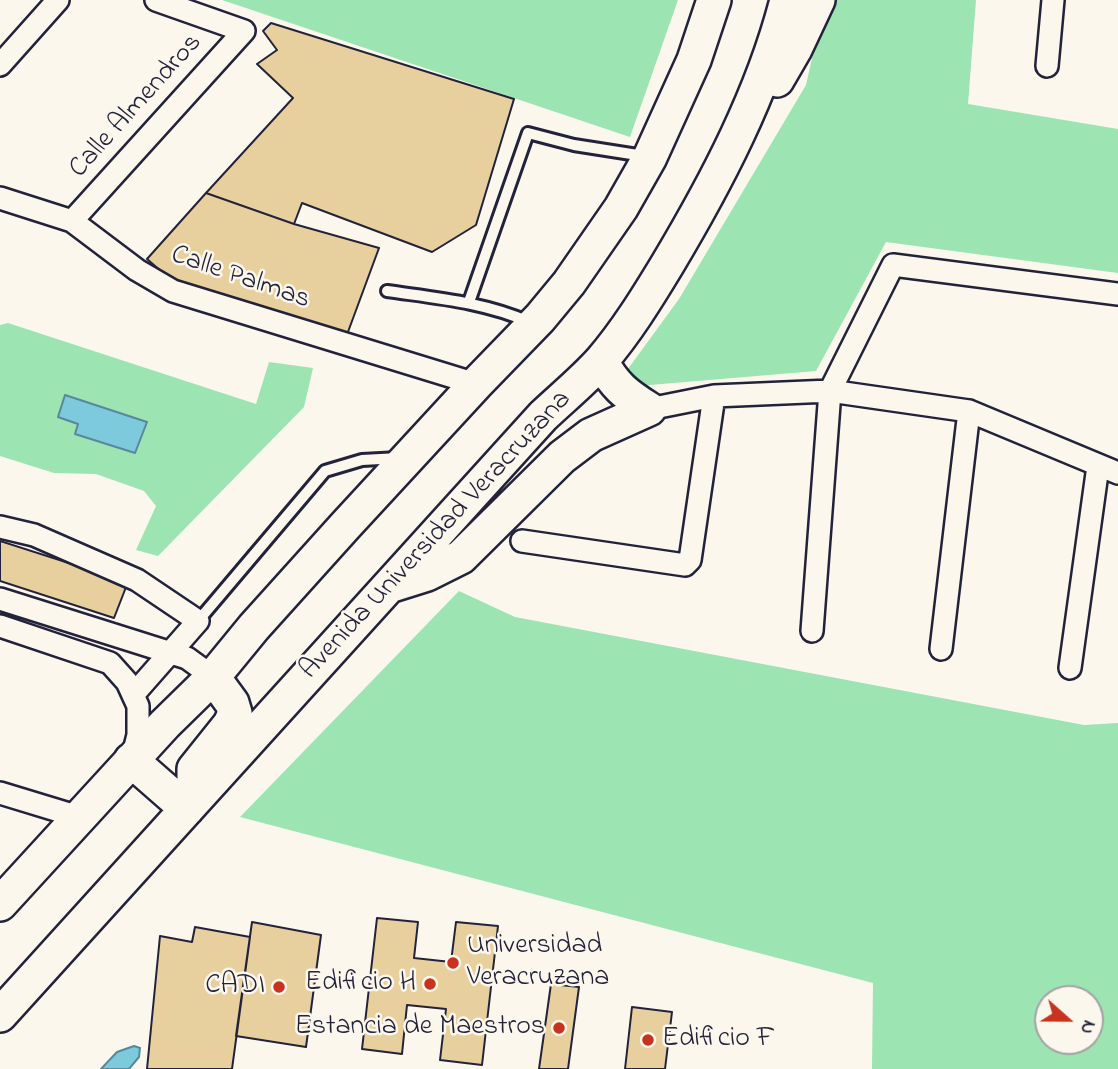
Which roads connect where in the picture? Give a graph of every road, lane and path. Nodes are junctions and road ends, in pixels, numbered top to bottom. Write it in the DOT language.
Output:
graph roads {
  1 [pos="58,0"];
  2 [pos="156,0"];
  3 [pos="713,0"];
  4 [pos="787,0"];
  5 [pos="818,0"];
  6 [pos="1053,0"];
  7 [pos="0,65"];
  8 [pos="1047,66"];
  9 [pos="744,120"];
  10 [pos="650,157"];
  11 [pos="0,198"];
  12 [pos="72,221"];
  13 [pos="387,291"];
  14 [pos="1118,294"];
  15 [pos="469,302"];
  16 [pos="534,324"];
  17 [pos="601,361"];
  18 [pos="476,384"];
  19 [pos="830,391"];
  20 [pos="714,396"];
  21 [pos="649,409"];
  22 [pos="969,411"];
  23 [pos="408,457"];
  24 [pos="1098,466"];
  25 [pos="1118,473"];
  26 [pos="0,527"];
  27 [pos="522,541"];
  28 [pos="390,585"];
  29 [pos="0,599"];
  30 [pos="198,621"];
  31 [pos="0,626"];
  32 [pos="812,631"];
  33 [pos="941,649"];
  34 [pos="169,652"];
  35 [pos="1070,668"];
  36 [pos="214,677"];
  37 [pos="133,695"];
  38 [pos="131,760"];
  39 [pos="3,799"];
  40 [pos="194,801"];
  41 [pos="79,817"];
  42 [pos="0,904"];
  43 [pos="0,1015"];
  1 -- 7 [label="street"];
  2 -- 12 [label="street, Calle Almendros"];
  3 -- 10 [label="main road"];
  4 -- 9 [label="main road, Avenida Universidad Veracruzana"];
  5 -- 9 [label="main road"];
  6 -- 8 [label="street"];
  9 -- 17 [label="main road, Avenida Universidad Veracruzana"];
  10 -- 15 [label="lane"];
  10 -- 16 [label="main road"];
  11 -- 12 [label="street, Calle Palmas"];
  12 -- 18 [label="street, Calle Palmas"];
  13 -- 15 [label="lane"];
  14 -- 19 [label="street"];
  15 -- 16 [label="lane"];
  16 -- 18 [label="main road"];
  17 -- 21 [label="main road"];
  17 -- 28 [label="main road, Avenida Universidad Veracruzana"];
  18 -- 23 [label="main road"];
  19 -- 20 [label="street"];
  19 -- 22 [label="street"];
  19 -- 32 [label="street"];
  20 -- 21 [label="street"];
  20 -- 27 [label="street"];
  21 -- 28 [label="main road"];
  22 -- 24 [label="street"];
  22 -- 33 [label="street"];
  23 -- 30 [label="lane"];
  23 -- 36 [label="main road"];
  24 -- 25 [label="street"];
  24 -- 35 [label="street"];
  26 -- 30 [label="street"];
  28 -- 40 [label="main road, Avenida Universidad Veracruzana"];
  29 -- 34 [label="street"];
  30 -- 34 [label="street"];
  31 -- 37 [label="street"];
  34 -- 36 [label="street"];
  34 -- 37 [label="street"];
  36 -- 38 [label="main road"];
  36 -- 40 [label="main road"];
  37 -- 38 [label="street"];
  38 -- 40 [label="main road"];
  38 -- 41 [label="main road"];
  39 -- 41 [label="street"];
  40 -- 43 [label="main road, Avenida Universidad Veracruzana"];
  41 -- 42 [label="main road"];
}
